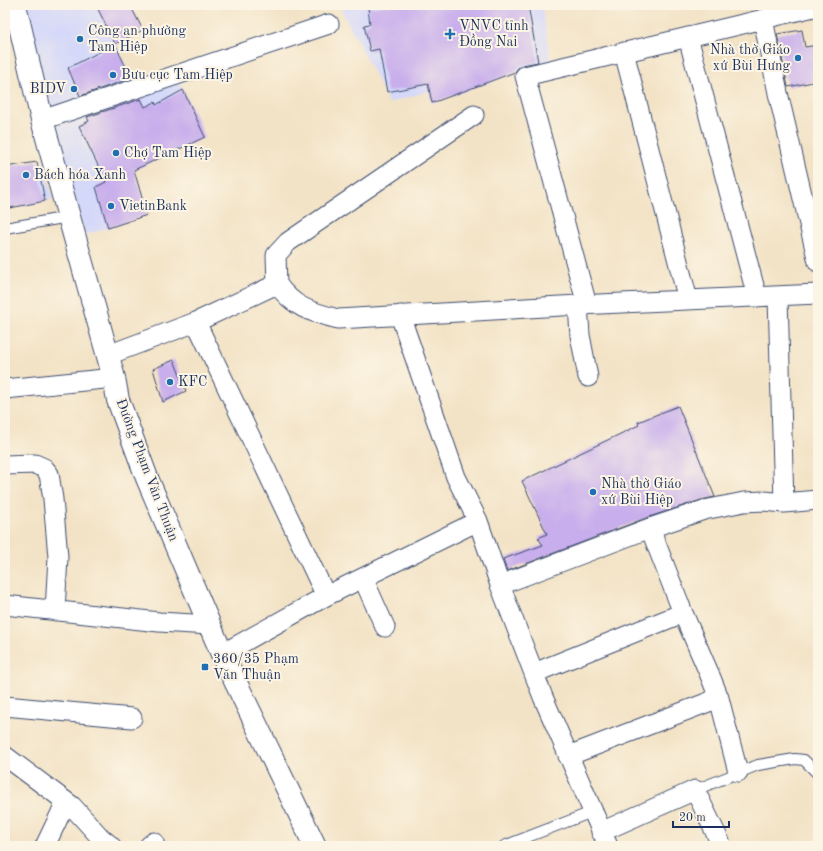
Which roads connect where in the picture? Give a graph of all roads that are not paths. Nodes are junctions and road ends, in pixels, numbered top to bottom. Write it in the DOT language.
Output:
graph roads {
  1 [pos="14,5"];
  2 [pos="818,6"];
  3 [pos="763,19"];
  4 [pos="329,24"];
  5 [pos="688,37"];
  6 [pos="624,52"];
  7 [pos="474,115"];
  8 [pos="42,120"];
  9 [pos="70,217"];
  10 [pos="5,228"];
  11 [pos="818,262"];
  12 [pos="278,284"];
  13 [pos="818,294"];
  14 [pos="757,297"];
  15 [pos="778,297"];
  16 [pos="688,300"];
  17 [pos="583,305"];
  18 [pos="400,315"];
  19 [pos="196,322"];
  20 [pos="108,355"];
  21 [pos="588,377"];
  22 [pos="114,378"];
  23 [pos="5,389"];
  24 [pos="5,465"];
  25 [pos="818,500"];
  26 [pos="784,503"];
  27 [pos="478,521"];
  28 [pos="650,528"];
  29 [pos="363,578"];
  30 [pos="500,585"];
  31 [pos="326,596"];
  32 [pos="5,605"];
  33 [pos="55,611"];
  34 [pos="683,614"];
  35 [pos="210,625"];
  36 [pos="385,627"];
  37 [pos="222,654"];
  38 [pos="534,673"];
  39 [pos="719,698"];
  40 [pos="5,706"];
  41 [pos="132,718"];
  42 [pos="5,756"];
  43 [pos="568,756"];
  44 [pos="738,772"];
  45 [pos="818,774"];
  46 [pos="696,790"];
  47 [pos="66,802"];
  48 [pos="592,812"];
  49 [pos="604,839"];
  50 [pos="45,846"];
  51 [pos="110,846"];
  52 [pos="315,846"];
  53 [pos="504,846"];
  54 [pos="722,846"];
  1 -- 8 [label="main road, Đường Phạm Văn Thuận"];
  2 -- 3 [label="street"];
  3 -- 5 [label="street"];
  3 -- 11 [label="street"];
  4 -- 8 [label="street"];
  5 -- 6 [label="street"];
  5 -- 14 [label="street"];
  6 -- 16 [label="street"];
  6 -- 17 [label="street"];
  7 -- 12 [label="street"];
  8 -- 9 [label="main road, Đường Phạm Văn Thuận"];
  9 -- 10 [label="lane"];
  9 -- 20 [label="main road, Đường Phạm Văn Thuận"];
  12 -- 18 [label="street"];
  12 -- 19 [label="street"];
  13 -- 15 [label="street"];
  14 -- 15 [label="street"];
  14 -- 16 [label="street"];
  15 -- 26 [label="street"];
  16 -- 17 [label="street"];
  17 -- 18 [label="street"];
  17 -- 21 [label="street"];
  18 -- 27 [label="street"];
  19 -- 20 [label="street"];
  19 -- 31 [label="street"];
  20 -- 22 [label="main road, Đường Phạm Văn Thuận"];
  22 -- 23 [label="street"];
  22 -- 35 [label="main road, Đường Phạm Văn Thuận"];
  24 -- 33 [label="street"];
  25 -- 26 [label="street"];
  26 -- 28 [label="street"];
  27 -- 29 [label="street"];
  27 -- 30 [label="street"];
  28 -- 30 [label="street"];
  28 -- 34 [label="street"];
  29 -- 31 [label="street"];
  29 -- 36 [label="street"];
  30 -- 38 [label="street"];
  31 -- 37 [label="street"];
  32 -- 33 [label="street"];
  33 -- 35 [label="street"];
  34 -- 38 [label="street"];
  34 -- 39 [label="street"];
  35 -- 37 [label="main road, Đường Phạm Văn Thuận"];
  37 -- 52 [label="main road, Đường Phạm Văn Thuận"];
  38 -- 43 [label="street"];
  39 -- 43 [label="street"];
  39 -- 44 [label="street"];
  40 -- 41 [label="street"];
  42 -- 47 [label="street"];
  43 -- 48 [label="street"];
  44 -- 45 [label="lane"];
  44 -- 46 [label="lane"];
  46 -- 49 [label="street"];
  46 -- 54 [label="street"];
  47 -- 50 [label="street"];
  47 -- 51 [label="street"];
  48 -- 49 [label="street"];
  48 -- 53 [label="lane"];
}
